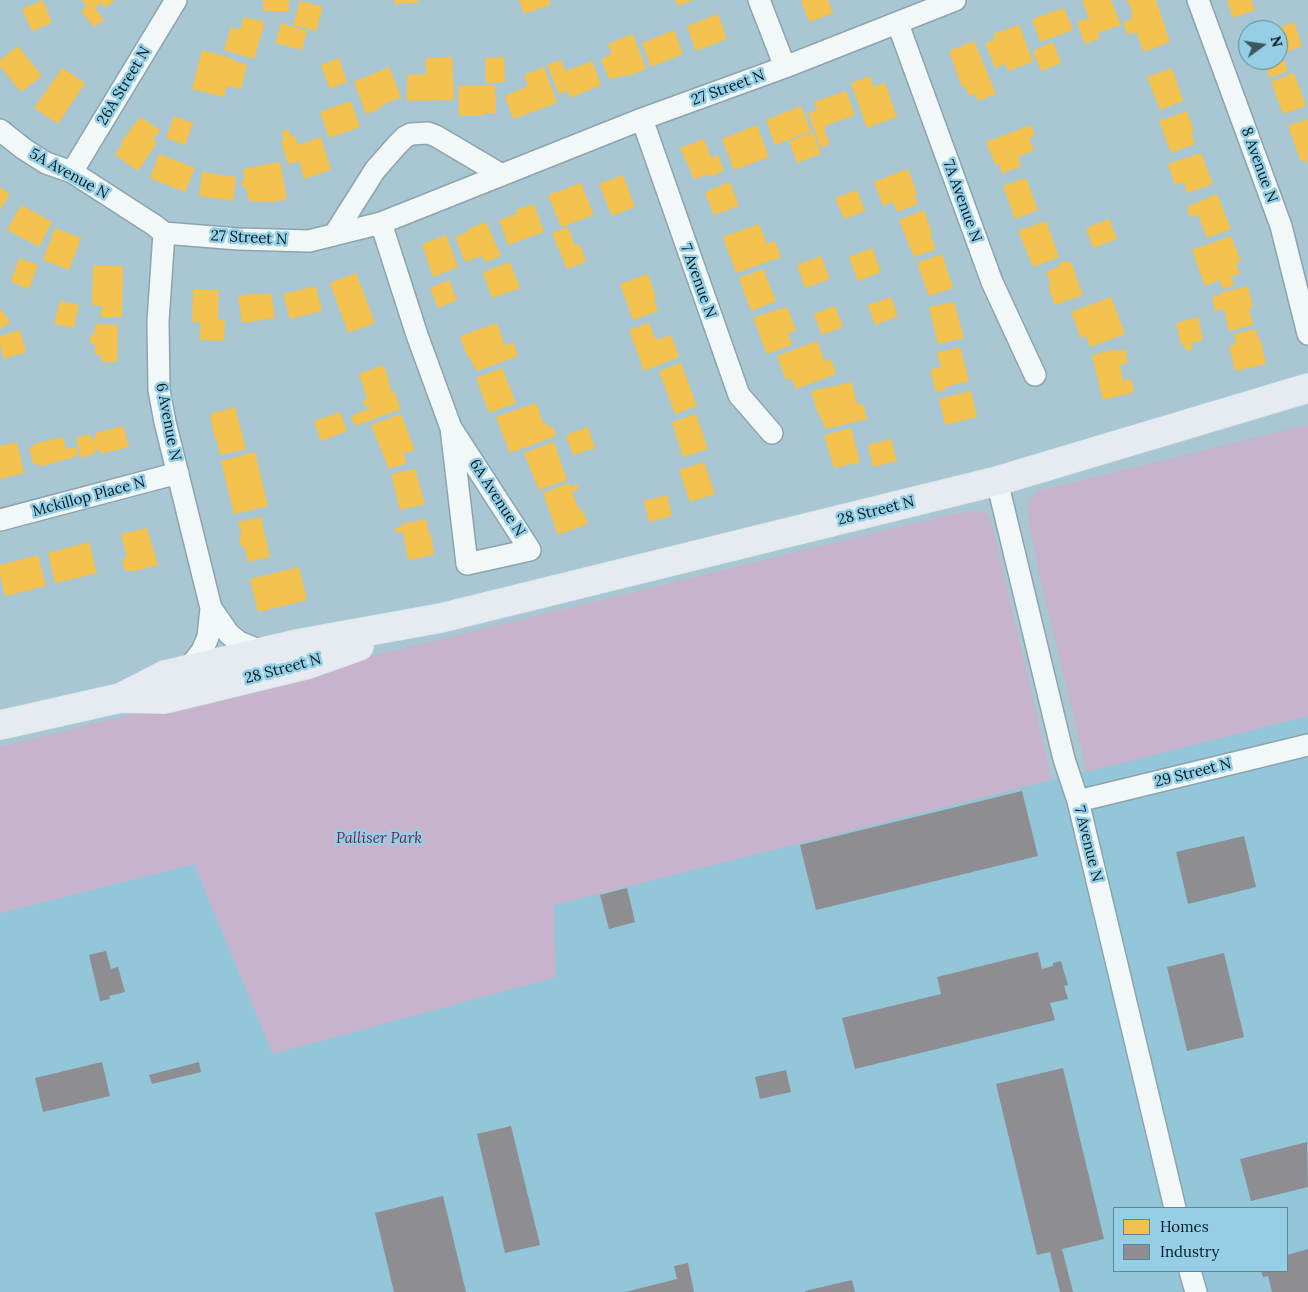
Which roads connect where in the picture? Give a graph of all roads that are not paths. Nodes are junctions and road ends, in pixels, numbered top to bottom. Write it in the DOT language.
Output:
graph roads {
  1 [pos="176,0"];
  2 [pos="759,0"];
  3 [pos="955,0"];
  4 [pos="1198,0"];
  5 [pos="898,24"];
  6 [pos="785,67"];
  7 [pos="642,119"];
  8 [pos="0,130"];
  9 [pos="72,172"];
  10 [pos="502,175"];
  11 [pos="381,223"];
  12 [pos="164,233"];
  13 [pos="334,235"];
  14 [pos="1308,334"];
  15 [pos="1035,375"];
  16 [pos="1308,388"];
  17 [pos="451,428"];
  18 [pos="772,433"];
  19 [pos="178,473"];
  20 [pos="997,481"];
  21 [pos="0,520"];
  22 [pos="211,608"];
  23 [pos="441,618"];
  24 [pos="263,652"];
  25 [pos="187,670"];
  26 [pos="120,698"];
  27 [pos="0,725"];
  28 [pos="1308,745"];
  29 [pos="1078,801"];
  30 [pos="1176,1207"];
  31 [pos="1190,1272"];
  32 [pos="1196,1292"];
  1 -- 9 [label="street, 26A Street N"];
  2 -- 6 [label="street"];
  3 -- 5 [label="street, 27 Street N"];
  4 -- 14 [label="street, 8 Avenue N"];
  5 -- 6 [label="street, 27 Street N"];
  5 -- 15 [label="street, 7A Avenue N"];
  6 -- 7 [label="street, 27 Street N"];
  7 -- 10 [label="street, 27 Street N"];
  7 -- 18 [label="street, 7 Avenue N"];
  8 -- 9 [label="street, 5A Avenue N"];
  9 -- 12 [label="street, 5A Avenue N"];
  10 -- 11 [label="street, 27 Street N"];
  10 -- 13 [label="street"];
  11 -- 13 [label="street, 27 Street N"];
  11 -- 17 [label="street, 6A Avenue N"];
  12 -- 13 [label="street, 27 Street N"];
  12 -- 19 [label="street, 6 Avenue N"];
  16 -- 20 [label="main road, 28 Street N"];
  17 -- 17 [label="street, 6A Avenue N"];
  19 -- 21 [label="street, Mckillop Place N"];
  19 -- 22 [label="street, 6 Avenue N"];
  20 -- 23 [label="main road, 28 Street N"];
  20 -- 29 [label="street, 7 Avenue N"];
  22 -- 24 [label="street, 6 Avenue N"];
  22 -- 25 [label="street, 6 Avenue N"];
  23 -- 24 [label="main road, 28 Street N"];
  23 -- 26 [label="main road, 28 Street N"];
  24 -- 25 [label="main road, 28 Street N"];
  25 -- 26 [label="main road, 28 Street N"];
  26 -- 27 [label="main road, 28 Street N"];
  28 -- 29 [label="street, 29 Street N"];
  29 -- 30 [label="street, 7 Avenue N"];
  31 -- 32 [label="street"];
}
